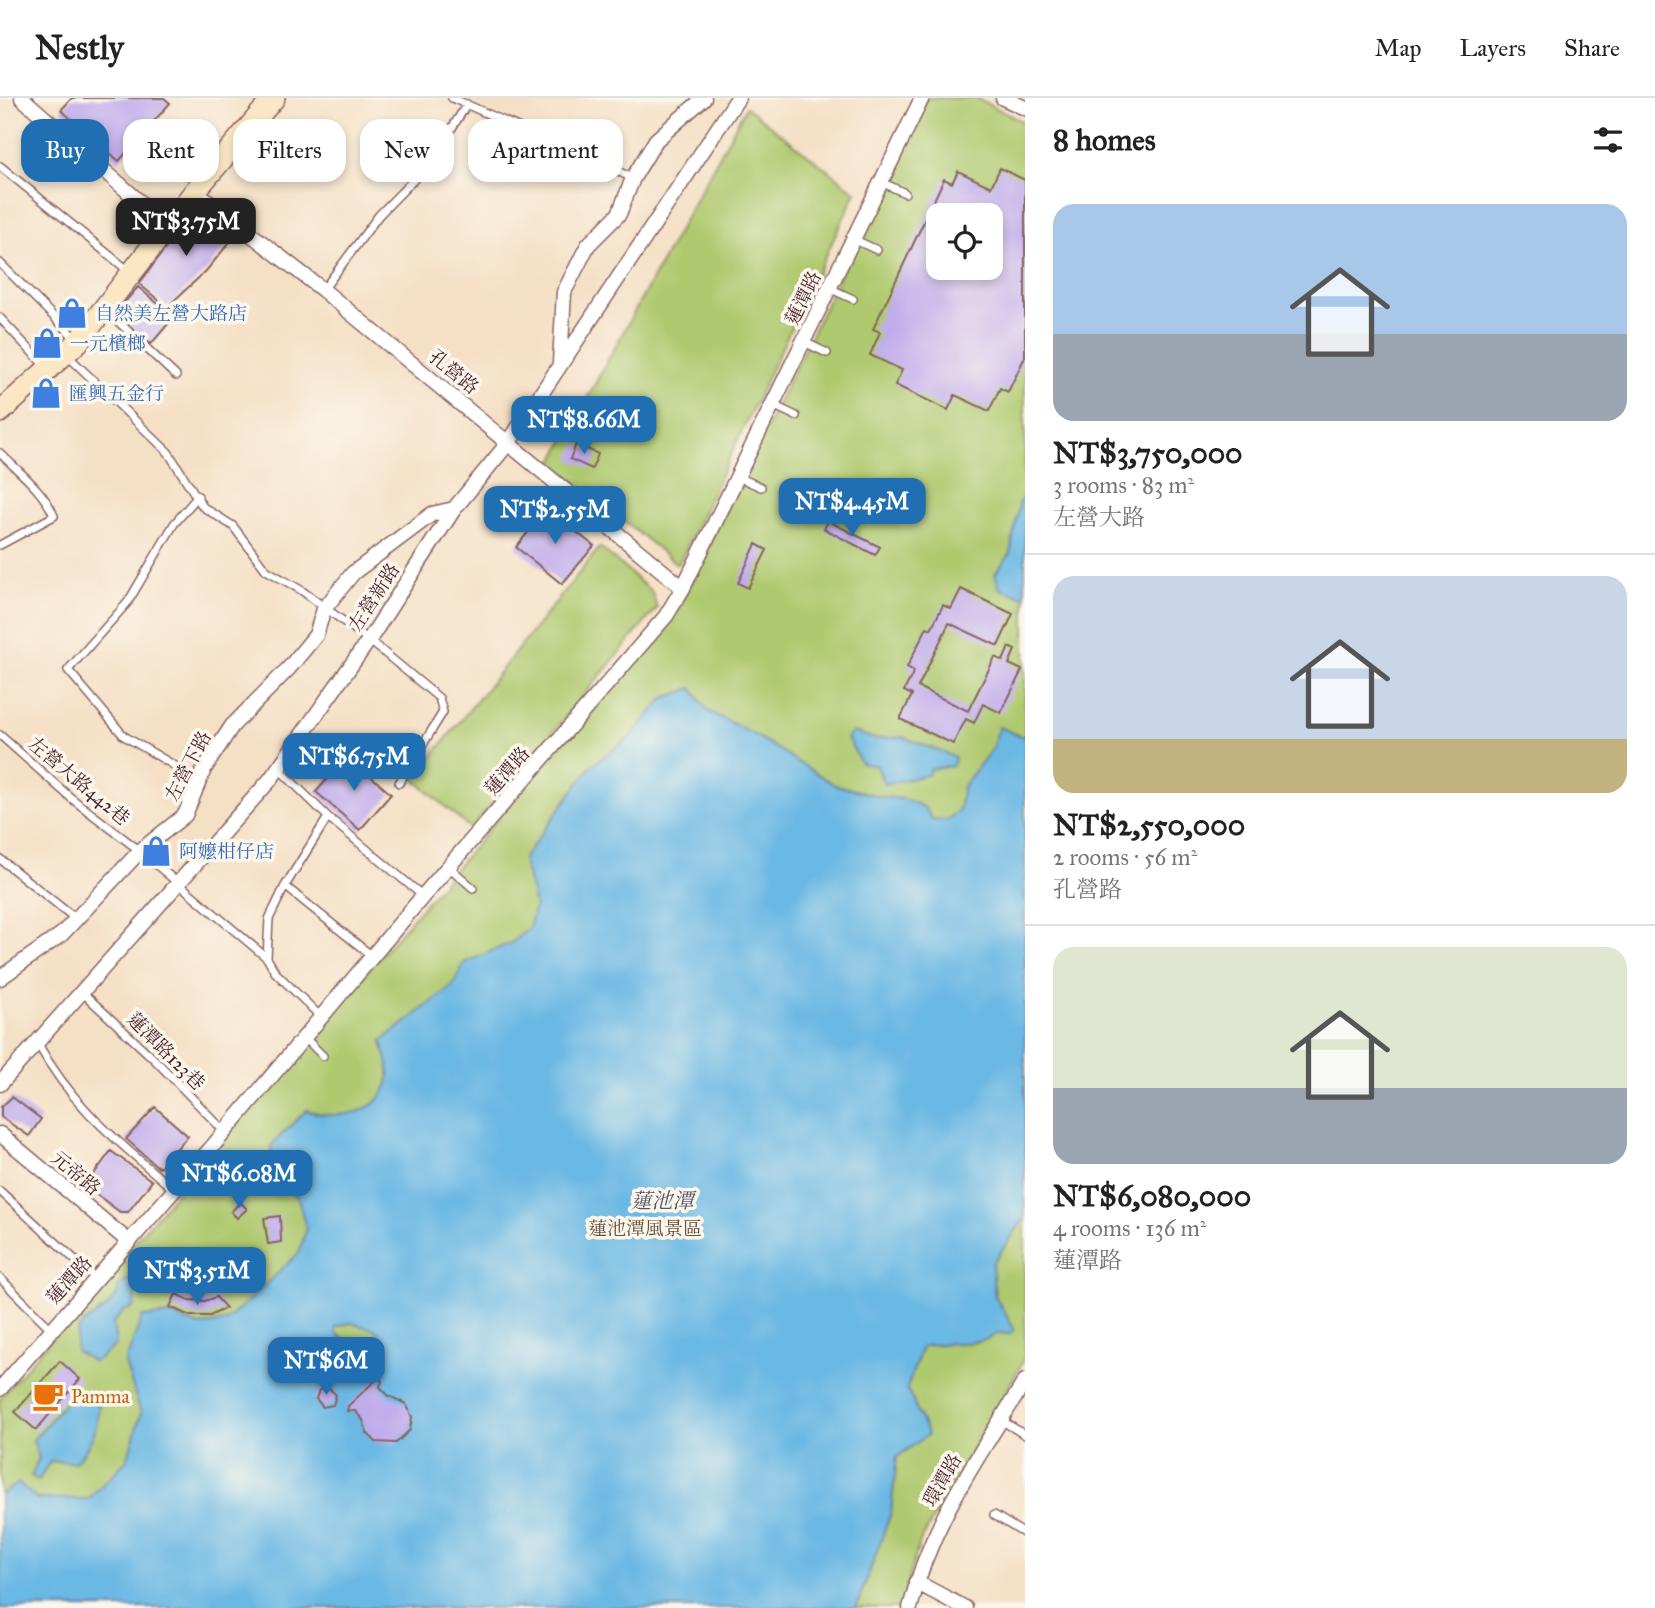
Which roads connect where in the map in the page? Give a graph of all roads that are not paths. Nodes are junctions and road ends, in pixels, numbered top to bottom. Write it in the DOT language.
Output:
graph roads {
  1 [pos="22,98"];
  2 [pos="274,98"];
  3 [pos="452,98"];
  4 [pos="704,98"];
  5 [pos="738,98"];
  6 [pos="922,98"];
  7 [pos="1003,98"];
  8 [pos="467,104"];
  9 [pos="1025,108"];
  10 [pos="0,166"];
  11 [pos="633,178"];
  12 [pos="881,182"];
  13 [pos="195,191"];
  14 [pos="905,193"];
  15 [pos="167,226"];
  16 [pos="853,239"];
  17 [pos="877,250"];
  18 [pos="0,263"];
  19 [pos="131,273"];
  20 [pos="829,288"];
  21 [pos="323,290"];
  22 [pos="853,299"];
  23 [pos="104,309"];
  24 [pos="0,318"];
  25 [pos="803,342"];
  26 [pos="72,348"];
  27 [pos="827,353"];
  28 [pos="559,364"];
  29 [pos="49,370"];
  30 [pos="176,376"];
  31 [pos="772,404"];
  32 [pos="0,412"];
  33 [pos="796,416"];
  34 [pos="509,442"];
  35 [pos="0,453"];
  36 [pos="737,477"];
  37 [pos="761,487"];
  38 [pos="198,496"];
  39 [pos="454,509"];
  40 [pos="0,545"];
  41 [pos="683,588"];
  42 [pos="324,609"];
  43 [pos="369,640"];
  44 [pos="0,735"];
  45 [pos="278,769"];
  46 [pos="199,780"];
  47 [pos="399,783"];
  48 [pos="328,817"];
  49 [pos="140,851"];
  50 [pos="0,859"];
  51 [pos="449,867"];
  52 [pos="179,884"];
  53 [pos="285,886"];
  54 [pos="473,888"];
  55 [pos="423,896"];
  56 [pos="76,919"];
  57 [pos="373,957"];
  58 [pos="267,958"];
  59 [pos="0,978"];
  60 [pos="83,993"];
  61 [pos="321,1018"];
  62 [pos="304,1037"];
  63 [pos="38,1044"];
  64 [pos="323,1056"];
  65 [pos="0,1084"];
  66 [pos="225,1132"];
  67 [pos="0,1134"];
  68 [pos="173,1189"];
  69 [pos="0,1191"];
  70 [pos="128,1241"];
  71 [pos="96,1279"];
  72 [pos="1,1283"];
  73 [pos="51,1329"];
  74 [pos="1025,1381"];
  75 [pos="0,1389"];
  76 [pos="1001,1420"];
  77 [pos="1025,1435"];
  78 [pos="994,1514"];
  79 [pos="1025,1534"];
  80 [pos="916,1582"];
  81 [pos="909,1608"];
  82 [pos="965,1608"];
  1 -- 15 [label="street"];
  2 -- 13 [label="street"];
  3 -- 8 [label="lane"];
  4 -- 11 [label="street"];
  5 -- 28 [label="street, 左營新路"];
  6 -- 12 [label="street, 蓮潭路"];
  7 -- 9 [label="street"];
  8 -- 11 [label="lane"];
  8 -- 21 [label="lane"];
  10 -- 19 [label="lane"];
  11 -- 28 [label="street"];
  12 -- 14 [label="lane"];
  12 -- 16 [label="street, 蓮潭路"];
  13 -- 15 [label="street"];
  13 -- 21 [label="street, 孔營路"];
  15 -- 19 [label="street"];
  16 -- 17 [label="lane"];
  16 -- 20 [label="street, 蓮潭路"];
  18 -- 26 [label="lane"];
  19 -- 23 [label="street"];
  20 -- 22 [label="lane"];
  20 -- 25 [label="street, 蓮潭路"];
  21 -- 34 [label="street, 孔營路"];
  23 -- 26 [label="street"];
  23 -- 30 [label="lane"];
  24 -- 29 [label="lane"];
  25 -- 27 [label="lane"];
  25 -- 31 [label="street, 蓮潭路"];
  26 -- 29 [label="street"];
  26 -- 38 [label="lane"];
  28 -- 34 [label="street, 左營新路"];
  29 -- 32 [label="street"];
  31 -- 33 [label="lane"];
  31 -- 36 [label="street, 蓮潭路"];
  34 -- 39 [label="street, 左營新路"];
  34 -- 41 [label="street, 孔營路"];
  35 -- 40 [label="lane"];
  36 -- 37 [label="lane"];
  36 -- 41 [label="street, 蓮潭路"];
  38 -- 42 [label="lane"];
  38 -- 46 [label="lane"];
  39 -- 42 [label="street, 左營下路"];
  39 -- 43 [label="street, 左營新路"];
  41 -- 51 [label="street, 蓮潭路"];
  42 -- 43 [label="lane"];
  42 -- 46 [label="street, 左營下路"];
  43 -- 45 [label="street, 左營新路"];
  43 -- 47 [label="lane"];
  44 -- 49 [label="lane, 左營大路442巷"];
  45 -- 48 [label="lane"];
  45 -- 52 [label="street, 左營新路"];
  46 -- 49 [label="street, 左營下路"];
  48 -- 53 [label="lane"];
  48 -- 55 [label="lane"];
  49 -- 52 [label="lane, 左營大路442巷"];
  49 -- 56 [label="street, 左營下路"];
  50 -- 56 [label="lane"];
  51 -- 54 [label="lane"];
  51 -- 55 [label="street, 蓮潭路"];
  52 -- 58 [label="lane, 左營大路442巷"];
  52 -- 60 [label="street, 左營新路"];
  53 -- 57 [label="lane"];
  53 -- 58 [label="lane"];
  55 -- 57 [label="street, 蓮潭路"];
  56 -- 59 [label="street, 左營下路"];
  57 -- 61 [label="street, 蓮潭路"];
  58 -- 61 [label="lane, 左營大路442巷"];
  60 -- 63 [label="street, 左營新路"];
  60 -- 66 [label="lane, 蓮潭路123巷"];
  61 -- 62 [label="street, 蓮潭路"];
  62 -- 64 [label="lane"];
  62 -- 66 [label="street, 蓮潭路"];
  63 -- 65 [label="street, 左營新路"];
  63 -- 68 [label="lane"];
  66 -- 68 [label="street, 蓮潭路"];
  67 -- 70 [label="street, 元帝路"];
  68 -- 70 [label="street, 蓮潭路"];
  69 -- 71 [label="lane"];
  70 -- 71 [label="street, 蓮潭路"];
  71 -- 73 [label="street, 蓮潭路"];
  72 -- 73 [label="lane"];
  73 -- 75 [label="street, 蓮潭路"];
  74 -- 76 [label="street, 環潭路"];
  76 -- 77 [label="lane"];
  76 -- 80 [label="street, 環潭路"];
  78 -- 79 [label="lane"];
  80 -- 81 [label="street, 環潭路"];
  80 -- 82 [label="street"];
}
